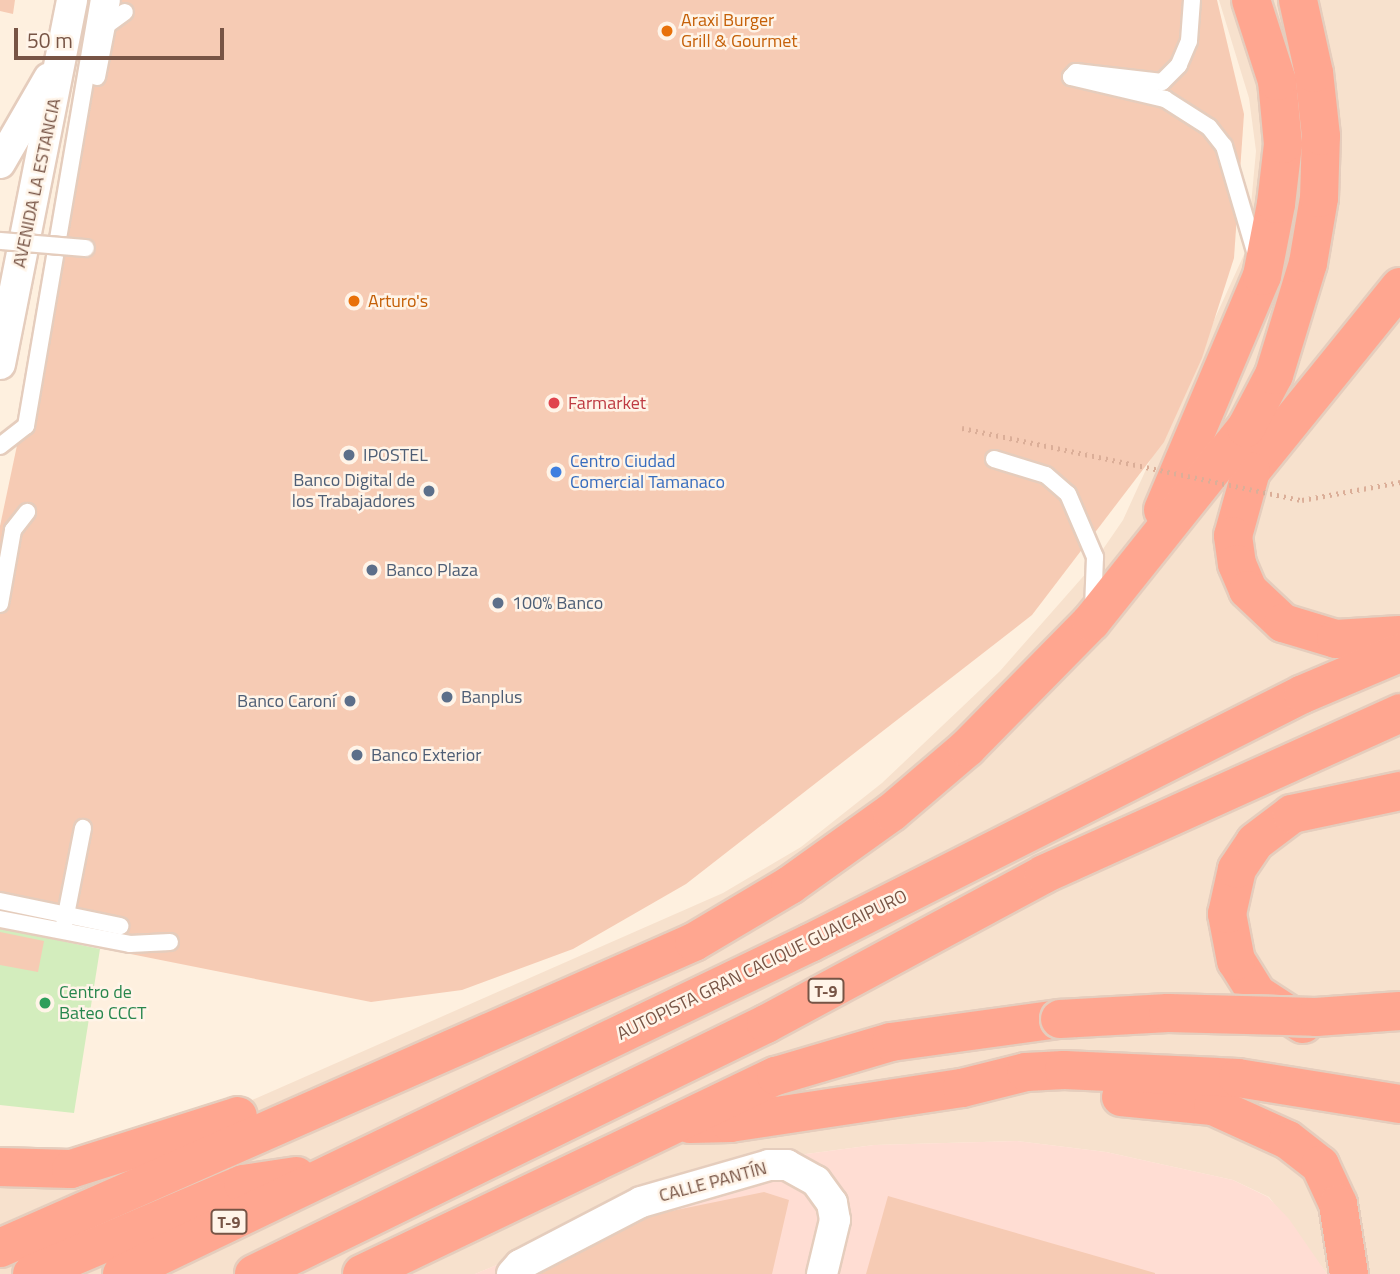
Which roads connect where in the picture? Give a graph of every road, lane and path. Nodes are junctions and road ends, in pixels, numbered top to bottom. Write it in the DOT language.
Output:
graph roads {
  1 [pos="72,0"];
  2 [pos="99,0"];
  3 [pos="112,0"];
  4 [pos="1192,0"];
  5 [pos="1251,0"];
  6 [pos="1298,0"];
  7 [pos="125,12"];
  8 [pos="107,25"];
  9 [pos="66,44"];
  10 [pos="0,163"];
  11 [pos="0,241"];
  12 [pos="68,245"];
  13 [pos="86,248"];
  14 [pos="1262,276"];
  15 [pos="1400,287"];
  16 [pos="5,296"];
  17 [pos="0,364"];
  18 [pos="962,428"];
  19 [pos="0,446"];
  20 [pos="994,459"];
  21 [pos="1400,482"];
  22 [pos="27,512"];
  23 [pos="1142,557"];
  24 [pos="0,604"];
  25 [pos="1091,622"];
  26 [pos="1400,635"];
  27 [pos="1400,653"];
  28 [pos="1400,713"];
  29 [pos="1400,791"];
  30 [pos="83,828"];
  31 [pos="0,901"];
  32 [pos="0,919"];
  33 [pos="65,923"];
  34 [pos="120,926"];
  35 [pos="170,942"];
  36 [pos="1400,1012"];
  37 [pos="962,1088"];
  38 [pos="1400,1104"];
  39 [pos="289,1118"];
  40 [pos="670,1124"];
  41 [pos="0,1167"];
  42 [pos="336,1170"];
  43 [pos="0,1248"];
  44 [pos="516,1269"];
  45 [pos="32,1274"];
  46 [pos="122,1274"];
  47 [pos="254,1274"];
  48 [pos="362,1274"];
  49 [pos="822,1274"];
  50 [pos="1349,1274"];
  1 -- 9 [label="street, AVENIDA LA ESTANCIA"];
  2 -- 19 [label="lane"];
  3 -- 8 [label="lane"];
  4 -- 14 [label="lane"];
  5 -- 14 [label="highway"];
  6 -- 23 [label="highway"];
  7 -- 8 [label="lane"];
  8 -- 12 [label="lane"];
  9 -- 10 [label="street, AVENIDA LA ESTANCIA"];
  9 -- 16 [label="street, AVENIDA LA ESTANCIA"];
  11 -- 12 [label="lane, bridge"];
  12 -- 13 [label="lane, bridge"];
  14 -- 23 [label="highway"];
  15 -- 26 [label="highway"];
  16 -- 17 [label="street, AVENIDA LA ESTANCIA"];
  18 -- 21 [label="path, bridge"];
  20 -- 25 [label="lane"];
  22 -- 24 [label="lane"];
  23 -- 25 [label="highway"];
  25 -- 39 [label="highway"];
  27 -- 42 [label="highway, AUTOPISTA GRAN CACIQUE GUAICAIPURO / T-9"];
  28 -- 47 [label="highway, T-9"];
  29 -- 36 [label="highway"];
  30 -- 33 [label="lane"];
  31 -- 33 [label="lane"];
  32 -- 33 [label="lane"];
  33 -- 34 [label="lane"];
  33 -- 35 [label="lane"];
  36 -- 40 [label="highway, bridge"];
  37 -- 38 [label="highway"];
  37 -- 40 [label="highway"];
  37 -- 50 [label="highway"];
  39 -- 41 [label="highway"];
  39 -- 43 [label="highway"];
  40 -- 48 [label="highway"];
  42 -- 45 [label="highway"];
  42 -- 46 [label="highway, AUTOPISTA GRAN CACIQUE GUAICAIPURO / T-9"];
  44 -- 49 [label="street, CALLE PANTÍN"];
}
